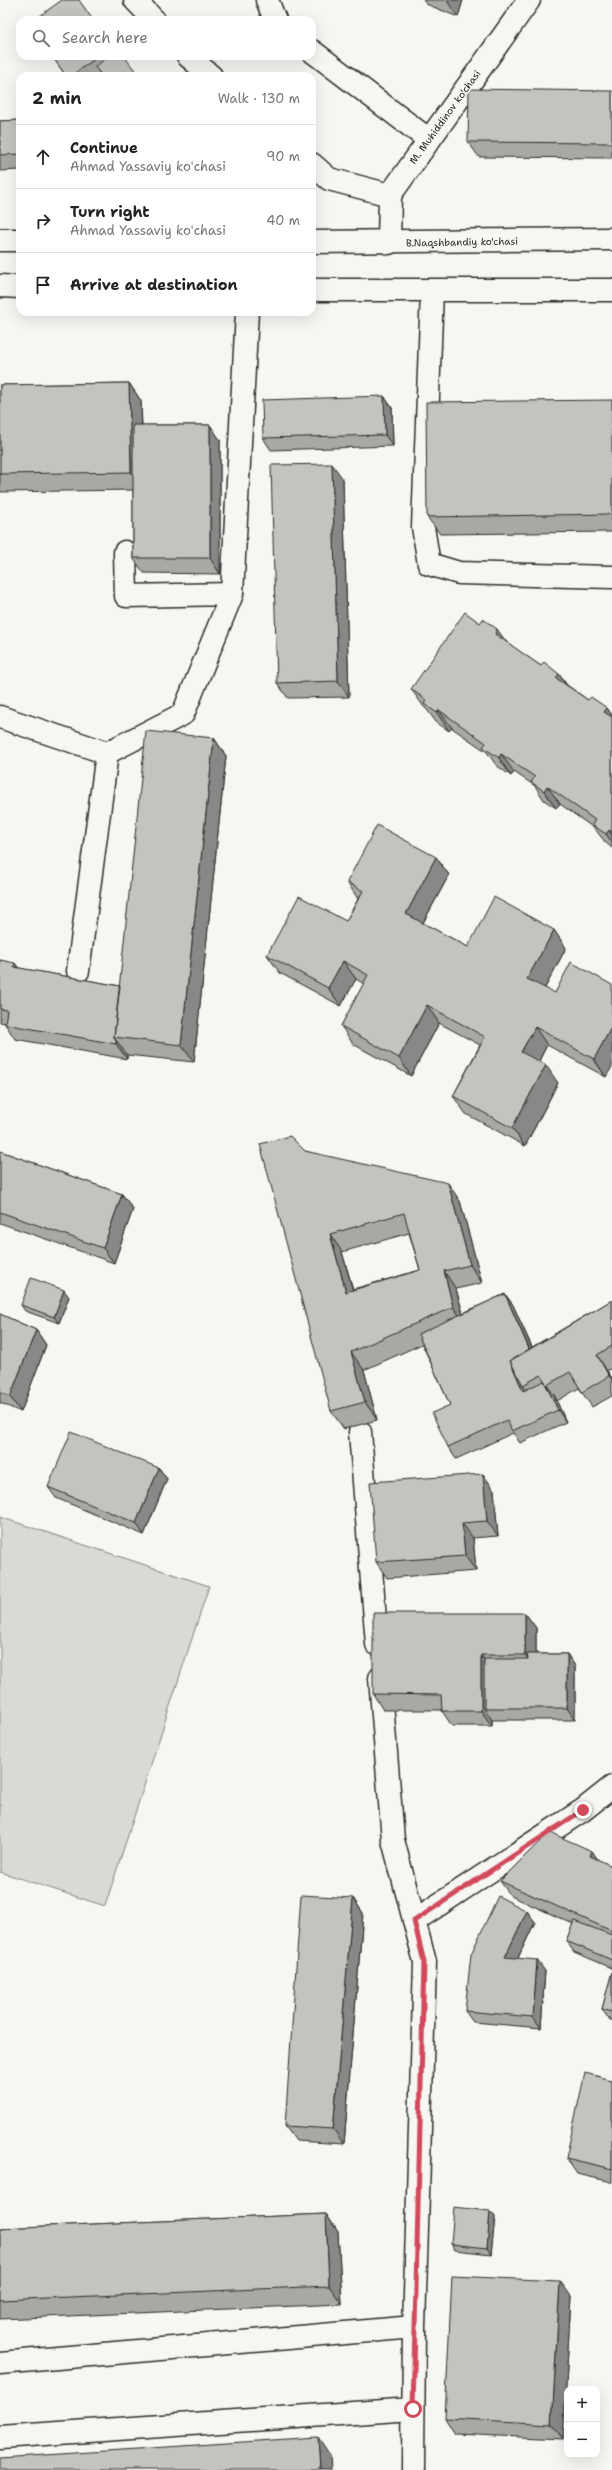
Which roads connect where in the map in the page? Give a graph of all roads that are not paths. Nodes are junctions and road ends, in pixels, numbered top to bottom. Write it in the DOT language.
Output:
graph roads {
  1 [pos="135,0"];
  2 [pos="267,0"];
  3 [pos="529,0"];
  4 [pos="150,16"];
  5 [pos="273,16"];
  6 [pos="316,54"];
  7 [pos="193,60"];
  8 [pos="206,72"];
  9 [pos="429,140"];
  10 [pos="316,168"];
  11 [pos="390,194"];
  12 [pos="612,239"];
  13 [pos="0,240"];
  14 [pos="16,240"];
  15 [pos="316,242"];
  16 [pos="389,243"];
  17 [pos="0,286"];
  18 [pos="16,287"];
  19 [pos="316,290"];
  20 [pos="612,290"];
  21 [pos="432,292"];
  22 [pos="248,316"];
  23 [pos="125,552"];
  24 [pos="612,577"];
  25 [pos="232,594"];
  26 [pos="0,717"];
  27 [pos="107,753"];
  28 [pos="78,971"];
  29 [pos="360,1432"];
  30 [pos="612,1786"];
  31 [pos="603,1803"];
  32 [pos="414,1921"];
  33 [pos="414,2327"];
  34 [pos="0,2364"];
  35 [pos="413,2409"];
  36 [pos="0,2437"];
  37 [pos="413,2470"];
  1 -- 4 [label="street"];
  2 -- 5 [label="street"];
  3 -- 9 [label="street, M. Muhiddinov ko'chasi"];
  6 -- 9 [label="street"];
  7 -- 8 [label="street"];
  9 -- 11 [label="street, M. Muhiddinov ko'chasi"];
  10 -- 11 [label="street"];
  11 -- 16 [label="street"];
  12 -- 16 [label="street, B.Naqshbandiy ko'chasi"];
  13 -- 14 [label="street"];
  15 -- 16 [label="street, B.Naqshbandiy ko'chasi"];
  17 -- 18 [label="street"];
  19 -- 21 [label="street"];
  20 -- 21 [label="street"];
  21 -- 24 [label="street"];
  22 -- 25 [label="street"];
  23 -- 25 [label="street"];
  25 -- 27 [label="street"];
  26 -- 27 [label="street"];
  27 -- 28 [label="street"];
  29 -- 32 [label="street"];
  30 -- 31 [label="street"];
  31 -- 32 [label="street"];
  32 -- 33 [label="street"];
  33 -- 34 [label="street"];
  33 -- 35 [label="street"];
  35 -- 36 [label="street"];
  35 -- 37 [label="street"];
}
